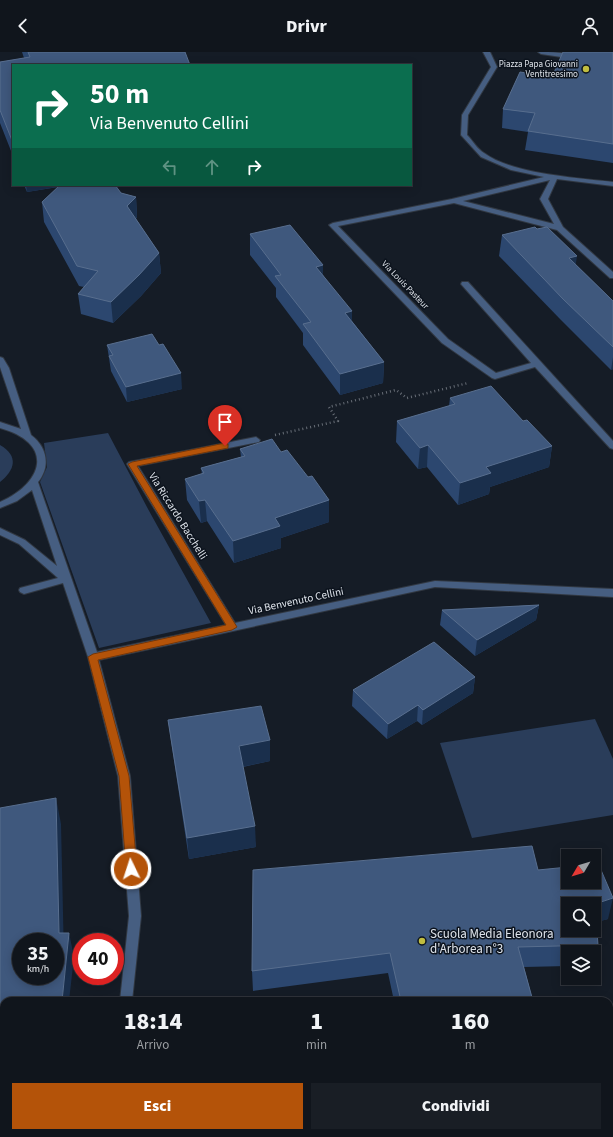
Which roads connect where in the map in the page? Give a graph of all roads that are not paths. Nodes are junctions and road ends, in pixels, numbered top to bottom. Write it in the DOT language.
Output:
graph roads {
  1 [pos="486,52"];
  2 [pos="541,52"];
  3 [pos="584,58"];
  4 [pos="555,177"];
  5 [pos="613,184"];
  6 [pos="452,201"];
  7 [pos="560,228"];
  8 [pos="613,276"];
  9 [pos="465,284"];
  10 [pos="0,360"];
  11 [pos="537,364"];
  12 [pos="0,425"];
  13 [pos="27,434"];
  14 [pos="256,440"];
  15 [pos="613,446"];
  16 [pos="34,483"];
  17 [pos="0,505"];
  18 [pos="0,531"];
  19 [pos="66,579"];
  20 [pos="24,590"];
  21 [pos="613,593"];
  22 [pos="232,627"];
  23 [pos="93,657"];
  24 [pos="126,997"];
  1 -- 4 [label="street"];
  2 -- 3 [label="street"];
  4 -- 5 [label="street"];
  4 -- 6 [label="street, Via Louis Pasteur"];
  4 -- 7 [label="street"];
  6 -- 7 [label="street"];
  6 -- 11 [label="street, Via Louis Pasteur"];
  7 -- 8 [label="street"];
  9 -- 11 [label="street"];
  10 -- 13 [label="street"];
  11 -- 15 [label="street"];
  12 -- 13 [label="street"];
  13 -- 16 [label="street"];
  14 -- 22 [label="street, Via Riccardo Bacchelli"];
  16 -- 17 [label="street"];
  16 -- 19 [label="street"];
  18 -- 19 [label="street"];
  19 -- 20 [label="street"];
  19 -- 23 [label="street"];
  21 -- 22 [label="street, Via Benvenuto Cellini"];
  22 -- 23 [label="street, Via Benvenuto Cellini"];
  23 -- 24 [label="street"];
}
